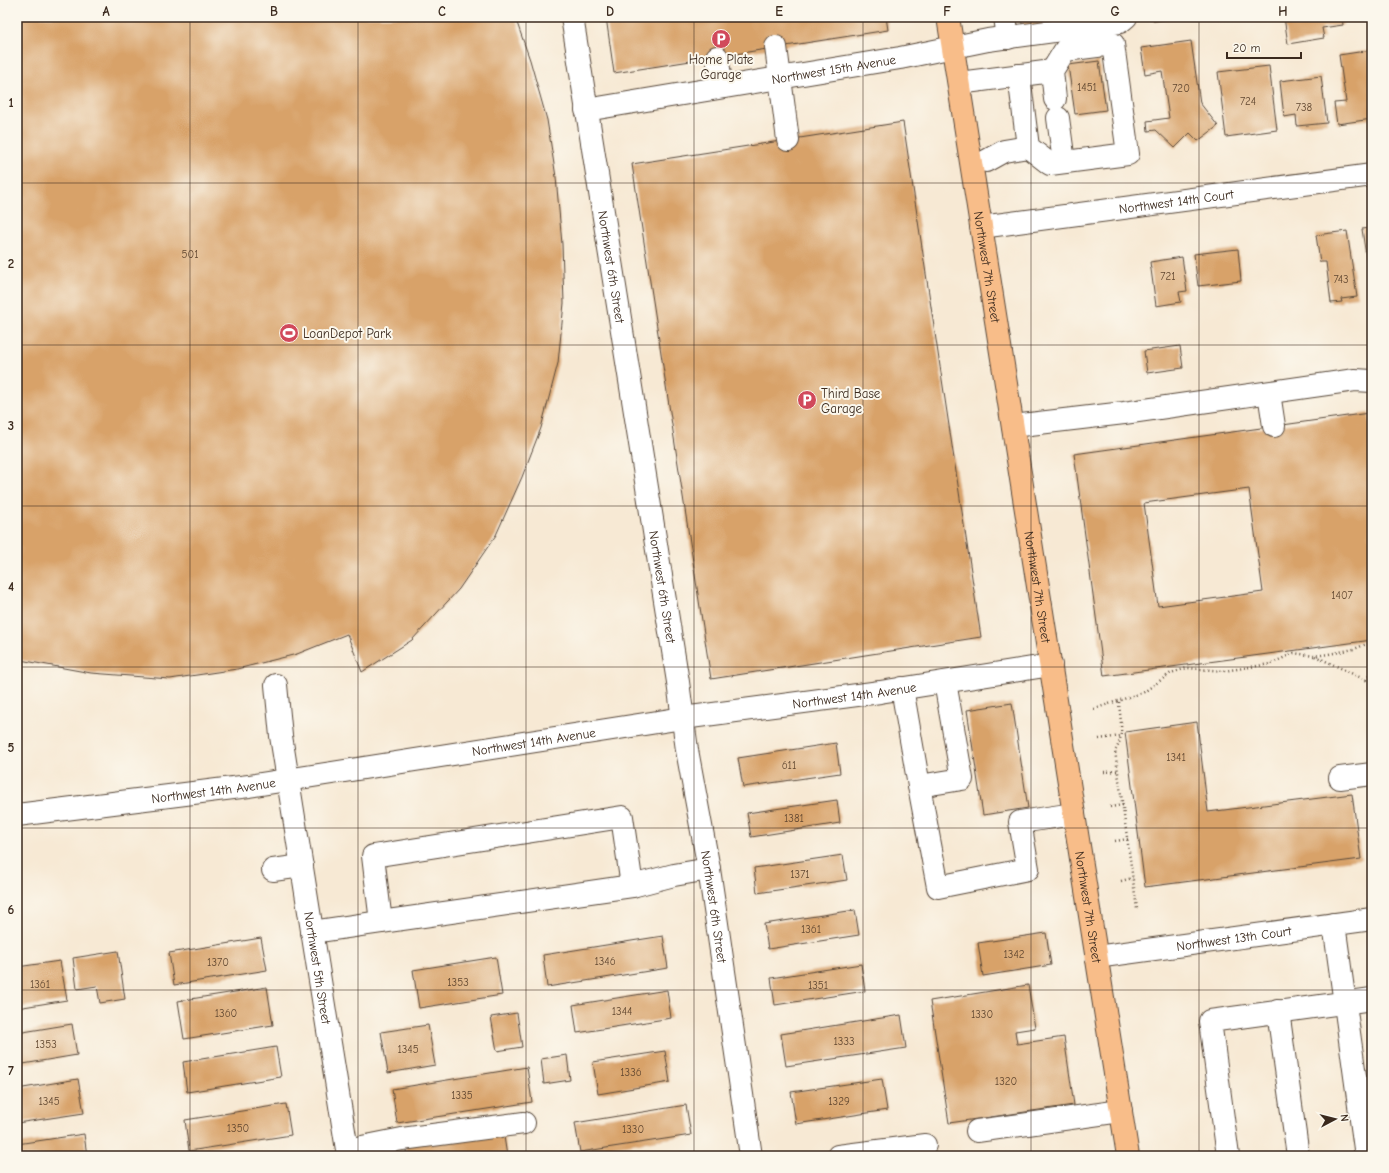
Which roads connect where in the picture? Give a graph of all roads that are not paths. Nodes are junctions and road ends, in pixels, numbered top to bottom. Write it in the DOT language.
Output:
graph roads {
  1 [pos="572,17"];
  2 [pos="948,17"];
  3 [pos="1126,17"];
  4 [pos="1007,27"];
  5 [pos="776,47"];
  6 [pos="953,48"];
  7 [pos="717,57"];
  8 [pos="1052,71"];
  9 [pos="1019,75"];
  10 [pos="780,77"];
  11 [pos="959,83"];
  12 [pos="722,87"];
  13 [pos="586,110"];
  14 [pos="788,140"];
  15 [pos="1028,147"];
  16 [pos="986,161"];
  17 [pos="1064,162"];
  18 [pos="1372,175"];
  19 [pos="981,227"];
  20 [pos="1372,381"];
  21 [pos="1269,392"];
  22 [pos="1013,426"];
  23 [pos="1274,426"];
  24 [pos="1051,665"];
  25 [pos="945,682"];
  26 [pos="276,685"];
  27 [pos="902,688"];
  28 [pos="683,718"];
  29 [pos="1372,774"];
  30 [pos="1340,778"];
  31 [pos="289,780"];
  32 [pos="919,786"];
  33 [pos="1074,814"];
  34 [pos="17,816"];
  35 [pos="302,866"];
  36 [pos="709,869"];
  37 [pos="273,870"];
  38 [pos="632,886"];
  39 [pos="1372,919"];
  40 [pos="381,922"];
  41 [pos="1334,924"];
  42 [pos="312,932"];
  43 [pos="1096,957"];
  44 [pos="1372,999"];
  45 [pos="1345,1003"];
  46 [pos="1278,1011"];
  47 [pos="1121,1111"];
  48 [pos="524,1122"];
  49 [pos="977,1131"];
  50 [pos="925,1145"];
  51 [pos="347,1153"];
  52 [pos="751,1156"];
  53 [pos="838,1156"];
  54 [pos="1128,1156"];
  55 [pos="1228,1156"];
  56 [pos="1298,1156"];
  57 [pos="1366,1156"];
  1 -- 13 [label="street, Northwest 6th Street"];
  2 -- 6 [label="main road, Northwest 7th Street"];
  3 -- 4 [label="street, Northwest 15th Avenue"];
  4 -- 6 [label="street, Northwest 15th Avenue"];
  5 -- 10 [label="street"];
  6 -- 10 [label="street, Northwest 15th Avenue"];
  6 -- 11 [label="main road, Northwest 7th Street"];
  7 -- 12 [label="street"];
  8 -- 9 [label="street"];
  8 -- 17 [label="street"];
  8 -- 17 [label="street"];
  9 -- 11 [label="street"];
  9 -- 15 [label="street"];
  10 -- 12 [label="street, Northwest 15th Avenue"];
  10 -- 14 [label="street"];
  11 -- 19 [label="main road, Northwest 7th Street"];
  12 -- 13 [label="street, Northwest 15th Avenue"];
  13 -- 28 [label="street, Northwest 6th Street"];
  15 -- 16 [label="street"];
  15 -- 17 [label="street"];
  18 -- 19 [label="street, Northwest 14th Court"];
  19 -- 22 [label="main road, Northwest 7th Street"];
  20 -- 21 [label="street"];
  21 -- 22 [label="street"];
  21 -- 23 [label="street"];
  22 -- 24 [label="main road, Northwest 7th Street"];
  24 -- 25 [label="street, Northwest 14th Avenue"];
  24 -- 33 [label="main road, Northwest 7th Street"];
  25 -- 27 [label="street, Northwest 14th Avenue"];
  25 -- 32 [label="street"];
  26 -- 31 [label="street, Northwest 5th Street"];
  27 -- 28 [label="street, Northwest 14th Avenue"];
  27 -- 32 [label="street"];
  28 -- 31 [label="street, Northwest 14th Avenue"];
  28 -- 36 [label="street, Northwest 6th Street"];
  29 -- 30 [label="street"];
  31 -- 34 [label="street, Northwest 14th Avenue"];
  31 -- 35 [label="street, Northwest 5th Street"];
  32 -- 33 [label="street"];
  33 -- 43 [label="main road, Northwest 7th Street"];
  35 -- 37 [label="street"];
  35 -- 42 [label="street, Northwest 5th Street"];
  36 -- 38 [label="street"];
  36 -- 52 [label="street, Northwest 6th Street"];
  38 -- 40 [label="street"];
  38 -- 40 [label="street"];
  39 -- 41 [label="street, Northwest 13th Court"];
  40 -- 42 [label="street"];
  41 -- 43 [label="street, Northwest 13th Court"];
  41 -- 45 [label="street"];
  42 -- 51 [label="street, Northwest 5th Street"];
  43 -- 47 [label="main road, Northwest 7th Street"];
  44 -- 45 [label="street"];
  45 -- 46 [label="street"];
  45 -- 57 [label="street"];
  46 -- 55 [label="street"];
  46 -- 56 [label="street"];
  47 -- 49 [label="street"];
  47 -- 54 [label="main road, Northwest 7th Street"];
  48 -- 51 [label="street"];
  50 -- 53 [label="street"];
}
